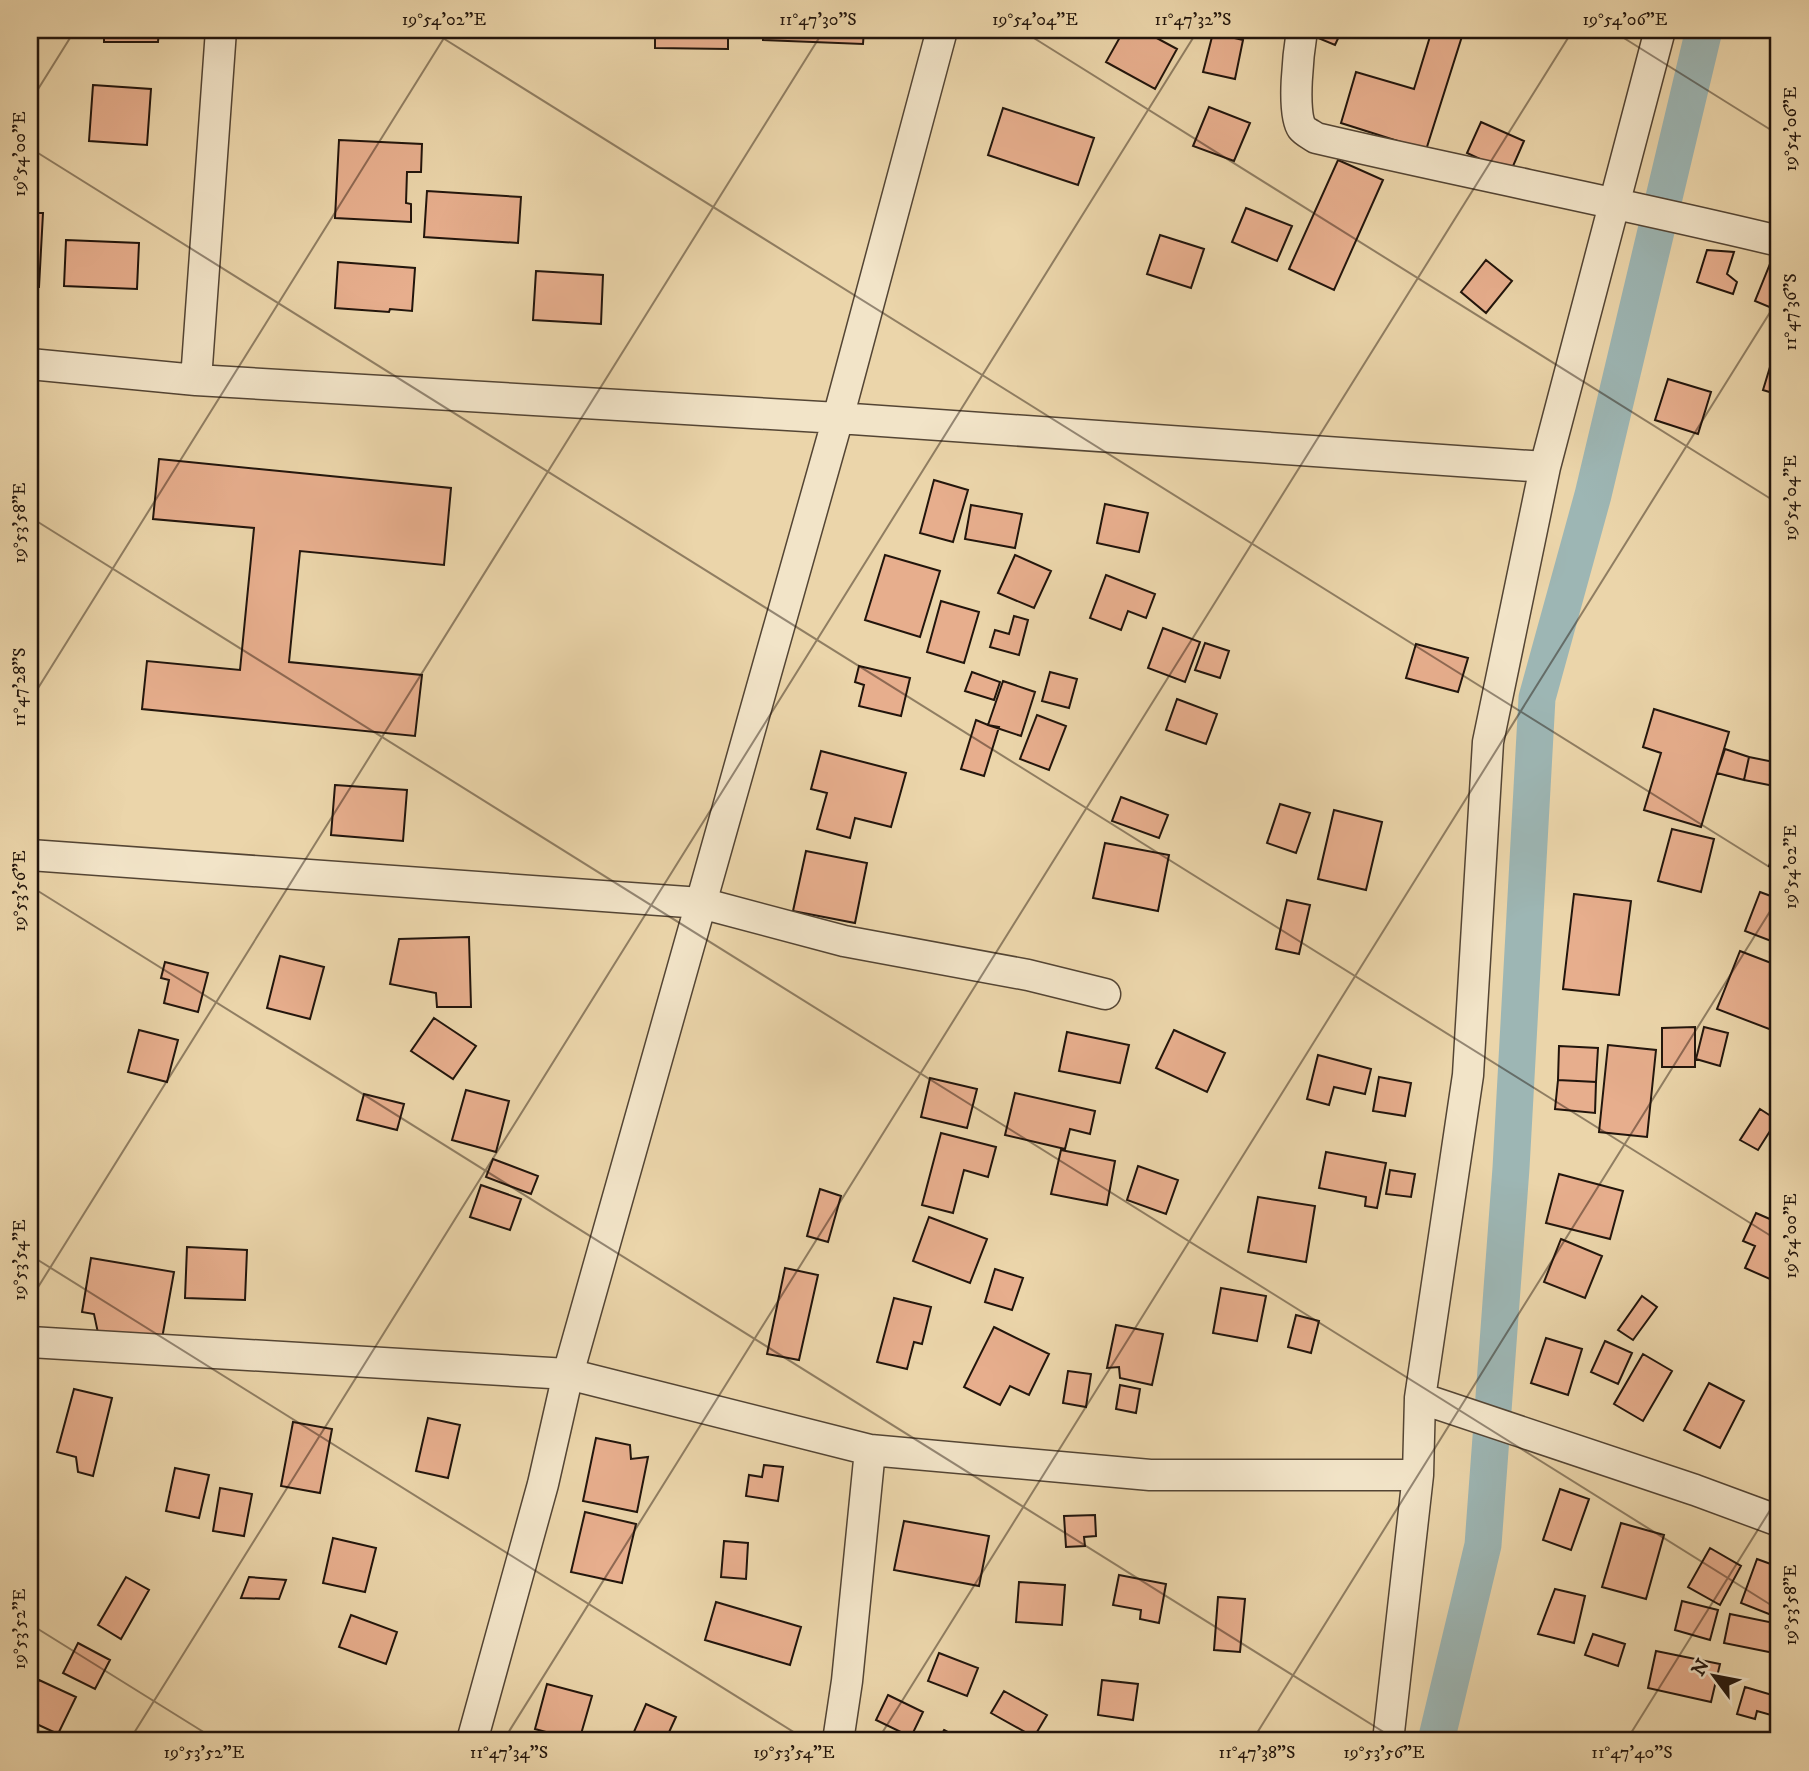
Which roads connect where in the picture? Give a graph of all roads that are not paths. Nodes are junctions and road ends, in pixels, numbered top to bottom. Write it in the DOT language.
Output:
graph roads {
  1 [pos="221,30"];
  2 [pos="942,30"];
  3 [pos="1302,30"];
  4 [pos="1660,30"];
  5 [pos="1614,205"];
  6 [pos="1779,241"];
  7 [pos="30,364"];
  8 [pos="196,380"];
  9 [pos="838,418"];
  10 [pos="1545,467"];
  11 [pos="30,856"];
  12 [pos="701,903"];
  13 [pos="1105,994"];
  14 [pos="30,1342"];
  15 [pos="568,1374"];
  16 [pos="1422,1398"];
  17 [pos="870,1450"];
  18 [pos="1418,1475"];
  19 [pos="1779,1521"];
  20 [pos="472,1741"];
  21 [pos="838,1741"];
  22 [pos="1388,1741"];
  1 -- 8 [label="street"];
  2 -- 9 [label="street"];
  3 -- 5 [label="street"];
  4 -- 5 [label="street"];
  5 -- 6 [label="street"];
  5 -- 10 [label="street"];
  7 -- 8 [label="street"];
  8 -- 9 [label="street"];
  9 -- 10 [label="street"];
  9 -- 12 [label="street"];
  10 -- 16 [label="street"];
  11 -- 12 [label="street"];
  12 -- 13 [label="street"];
  12 -- 15 [label="street"];
  14 -- 15 [label="street"];
  15 -- 17 [label="street"];
  15 -- 20 [label="street"];
  16 -- 18 [label="street"];
  16 -- 19 [label="street"];
  17 -- 18 [label="street"];
  17 -- 21 [label="street"];
  18 -- 22 [label="street"];
}
